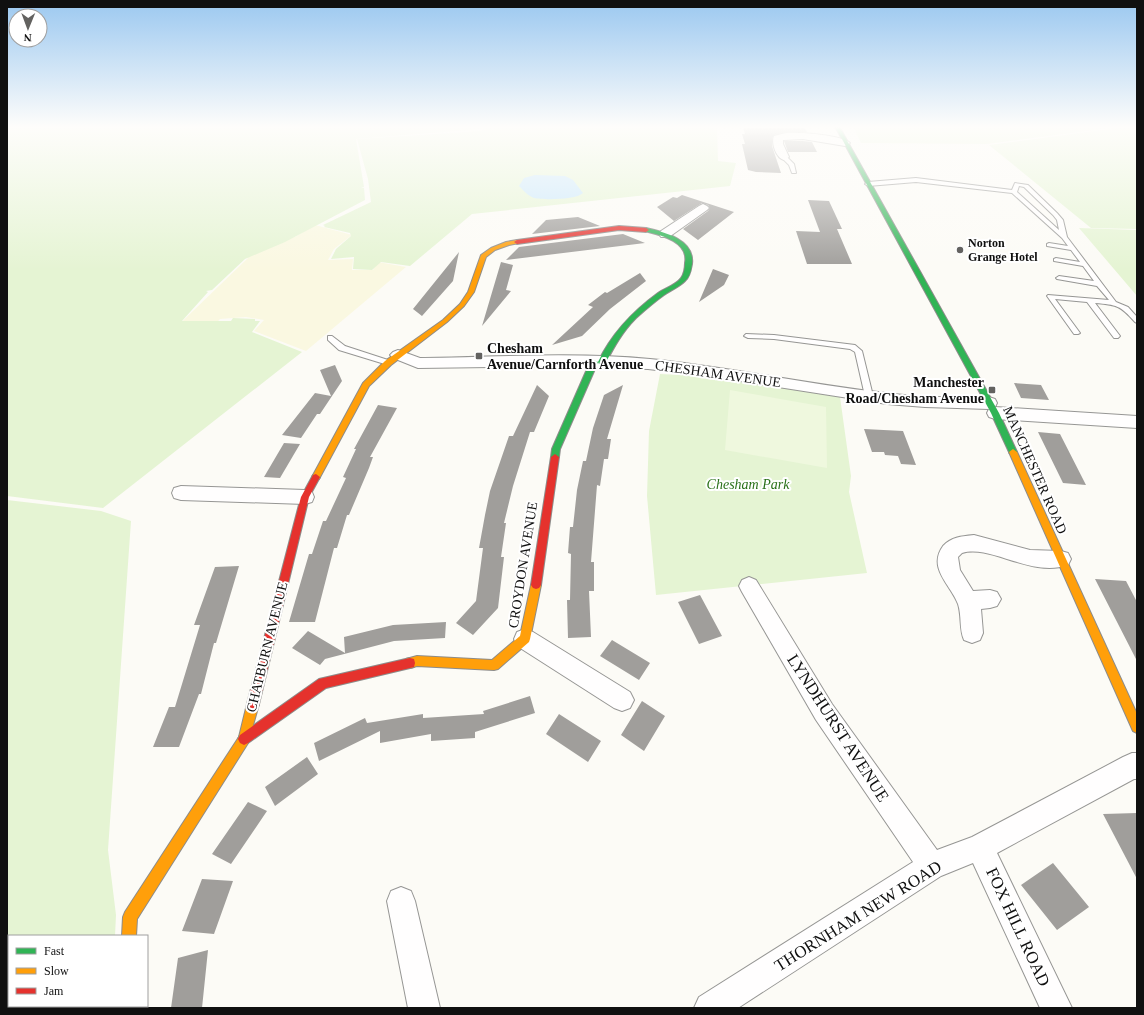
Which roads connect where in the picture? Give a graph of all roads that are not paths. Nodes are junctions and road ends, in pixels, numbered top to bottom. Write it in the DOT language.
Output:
graph roads {
  1 [pos="863,175"];
  2 [pos="869,187"];
  3 [pos="1014,192"];
  4 [pos="703,208"];
  5 [pos="665,234"];
  6 [pos="1064,236"];
  7 [pos="1049,245"];
  8 [pos="1074,249"];
  9 [pos="1056,260"];
  10 [pos="1086,265"];
  11 [pos="1060,278"];
  12 [pos="1100,284"];
  13 [pos="1089,300"];
  14 [pos="1114,303"];
  15 [pos="1137,321"];
  16 [pos="1076,333"];
  17 [pos="748,336"];
  18 [pos="1116,336"];
  19 [pos="330,338"];
  20 [pos="393,359"];
  21 [pos="598,362"];
  22 [pos="869,396"];
  23 [pos="992,408"];
  24 [pos="1137,422"];
  25 [pos="181,493"];
  26 [pos="305,497"];
  27 [pos="1061,560"];
  28 [pos="749,586"];
  29 [pos="990,599"];
  30 [pos="967,600"];
  31 [pos="972,633"];
  32 [pos="525,639"];
  33 [pos="622,700"];
  34 [pos="1137,727"];
  35 [pos="244,739"];
  36 [pos="1137,766"];
  37 [pos="980,847"];
  38 [pos="932,866"];
  39 [pos="401,902"];
  40 [pos="129,935"];
  41 [pos="424,1008"];
  42 [pos="710,1008"];
  43 [pos="1056,1008"];
  1 -- 2 [label="street, MANCHESTER ROAD"];
  2 -- 3 [label="lane"];
  2 -- 23 [label="street, MANCHESTER ROAD"];
  3 -- 6 [label="lane"];
  3 -- 6 [label="lane"];
  4 -- 5 [label="street"];
  5 -- 20 [label="street, CHATBURN AVENUE"];
  5 -- 21 [label="street, CROYDON AVENUE"];
  6 -- 8 [label="lane"];
  7 -- 8 [label="lane"];
  8 -- 10 [label="lane"];
  9 -- 10 [label="lane"];
  10 -- 12 [label="lane"];
  11 -- 12 [label="lane"];
  12 -- 14 [label="lane"];
  13 -- 14 [label="lane"];
  13 -- 16 [label="lane"];
  13 -- 18 [label="lane"];
  14 -- 15 [label="lane"];
  17 -- 22 [label="lane"];
  19 -- 20 [label="lane"];
  20 -- 21 [label="street, CHESHAM AVENUE"];
  20 -- 26 [label="street, CHATBURN AVENUE"];
  21 -- 22 [label="street, CHESHAM AVENUE"];
  21 -- 32 [label="street, CROYDON AVENUE"];
  22 -- 23 [label="street, CHESHAM AVENUE"];
  23 -- 24 [label="street, CHESHAM AVENUE"];
  23 -- 27 [label="street, MANCHESTER ROAD"];
  25 -- 26 [label="street"];
  26 -- 35 [label="street, CHATBURN AVENUE"];
  27 -- 30 [label="street"];
  27 -- 34 [label="street, MANCHESTER ROAD"];
  28 -- 38 [label="street, LYNDHURST AVENUE"];
  29 -- 30 [label="street"];
  30 -- 31 [label="street"];
  32 -- 33 [label="street"];
  32 -- 35 [label="street, CROYDON AVENUE"];
  35 -- 40 [label="street, CHATBURN AVENUE"];
  36 -- 37 [label="street, THORNHAM NEW ROAD"];
  37 -- 38 [label="street, THORNHAM NEW ROAD"];
  37 -- 43 [label="street, FOX HILL ROAD"];
  38 -- 42 [label="street, THORNHAM NEW ROAD"];
  39 -- 41 [label="street"];
}
